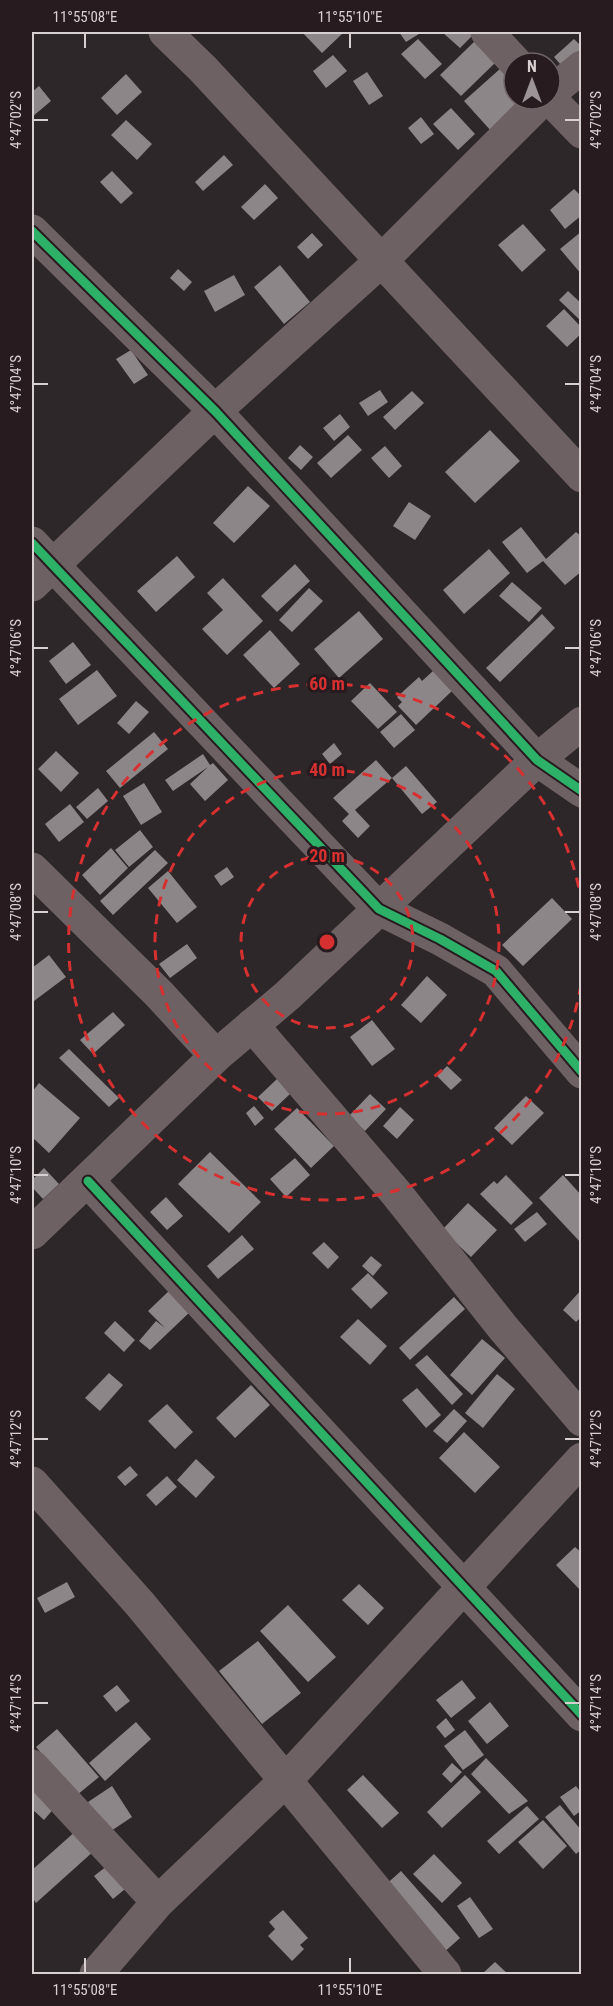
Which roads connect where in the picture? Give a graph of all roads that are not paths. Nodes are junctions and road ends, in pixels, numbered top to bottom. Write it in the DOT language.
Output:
graph roads {
  1 [pos="165,32"];
  2 [pos="487,32"];
  3 [pos="505,51"];
  4 [pos="582,67"];
  5 [pos="562,83"];
  6 [pos="531,111"];
  7 [pos="562,111"];
  8 [pos="582,132"];
  9 [pos="32,231"];
  10 [pos="381,261"];
  11 [pos="215,411"];
  12 [pos="582,476"];
  13 [pos="32,543"];
  14 [pos="42,576"];
  15 [pos="582,723"];
  16 [pos="537,760"];
  17 [pos="582,791"];
  18 [pos="32,869"];
  19 [pos="379,909"];
  20 [pos="252,1025"];
  21 [pos="216,1056"];
  22 [pos="582,1072"];
  23 [pos="88,1181"];
  24 [pos="35,1223"];
  25 [pos="582,1420"];
  26 [pos="582,1459"];
  27 [pos="32,1483"];
  28 [pos="462,1588"];
  29 [pos="582,1714"];
  30 [pos="32,1766"];
  31 [pos="286,1780"];
  32 [pos="158,1902"];
  33 [pos="96,1974"];
  34 [pos="445,1974"];
  1 -- 10 [label="street"];
  2 -- 3 [label="street"];
  4 -- 5 [label="street"];
  6 -- 10 [label="street"];
  7 -- 8 [label="street"];
  9 -- 11 [label="street"];
  10 -- 11 [label="street"];
  10 -- 12 [label="street"];
  11 -- 14 [label="street"];
  11 -- 16 [label="street"];
  13 -- 14 [label="street"];
  14 -- 19 [label="street"];
  15 -- 16 [label="street"];
  16 -- 17 [label="street"];
  16 -- 19 [label="street"];
  18 -- 21 [label="street"];
  19 -- 20 [label="street"];
  19 -- 22 [label="street"];
  20 -- 21 [label="street"];
  20 -- 25 [label="street"];
  21 -- 23 [label="street"];
  23 -- 24 [label="street"];
  23 -- 28 [label="street"];
  26 -- 28 [label="street"];
  27 -- 31 [label="street"];
  28 -- 29 [label="street"];
  28 -- 31 [label="street"];
  30 -- 32 [label="street"];
  31 -- 32 [label="street"];
  31 -- 34 [label="street"];
  32 -- 33 [label="street"];
}
